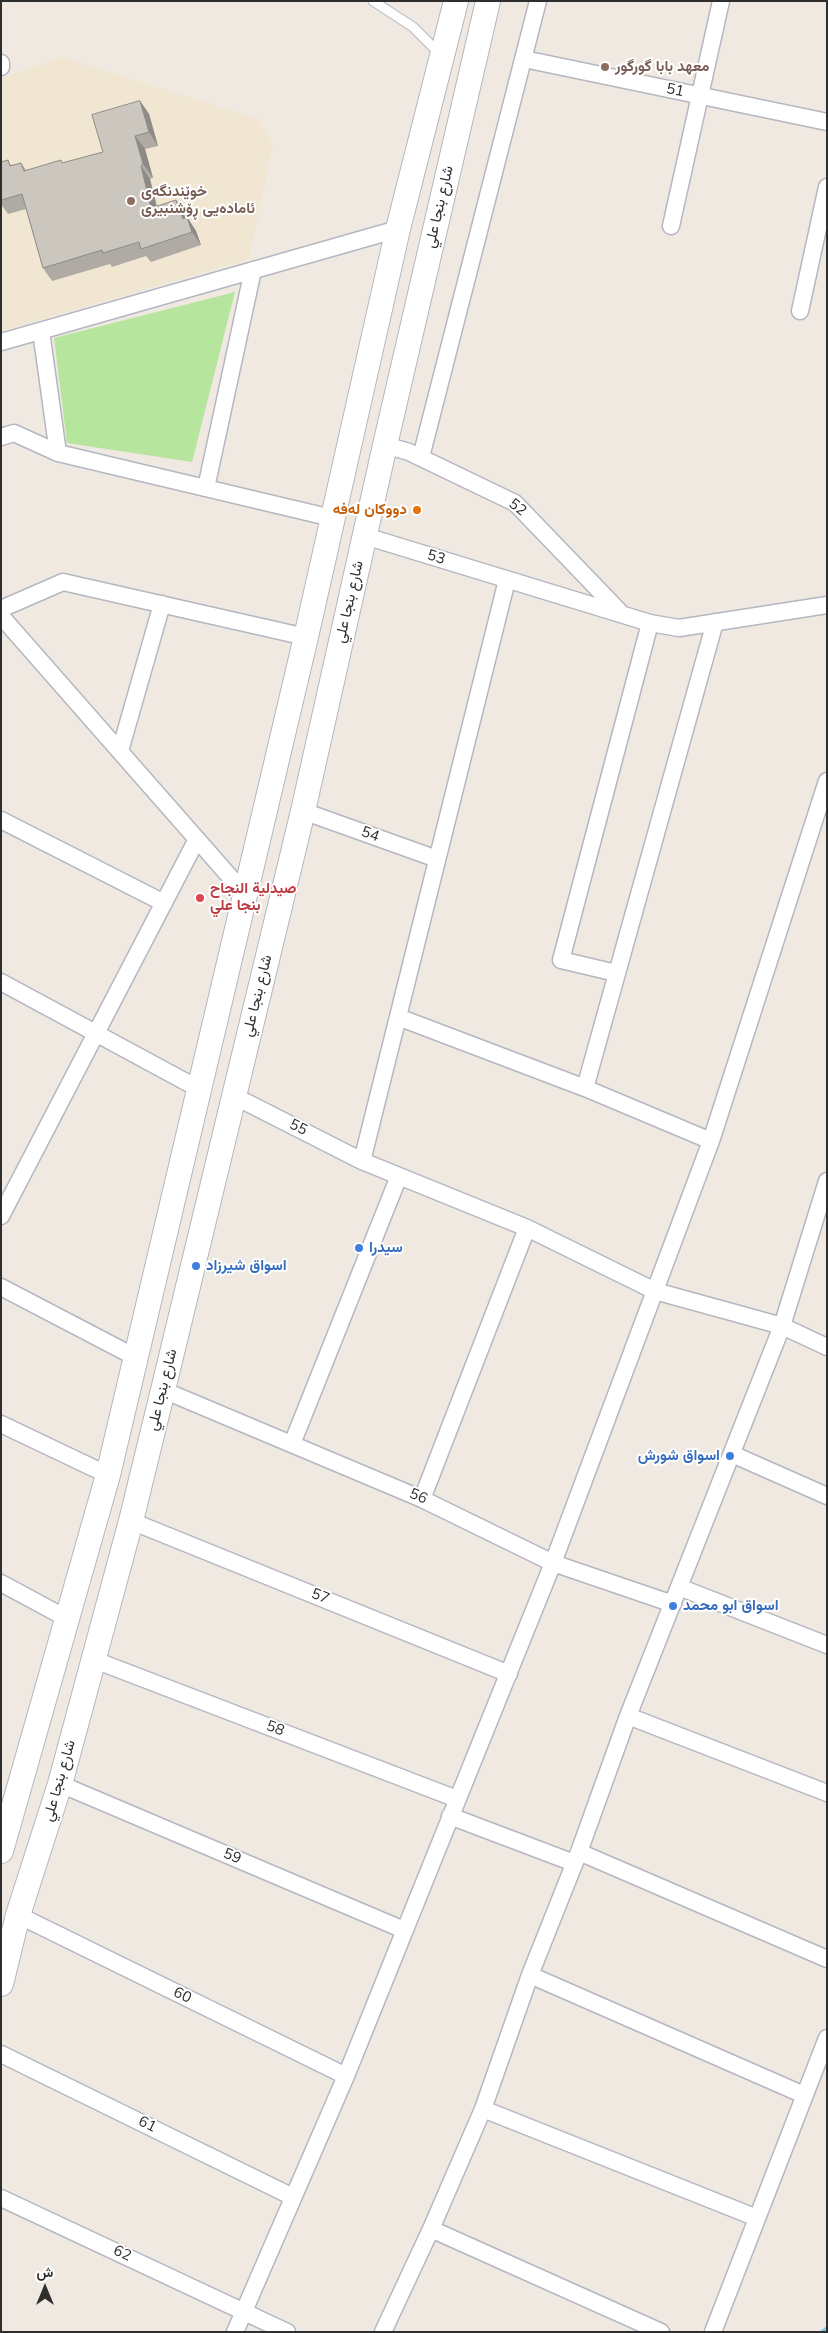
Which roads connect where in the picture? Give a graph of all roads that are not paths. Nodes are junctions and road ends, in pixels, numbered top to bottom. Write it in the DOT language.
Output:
graph roads {
  1 [pos="373,1"];
  2 [pos="456,1"];
  3 [pos="488,1"];
  4 [pos="538,1"];
  5 [pos="721,1"];
  6 [pos="442,57"];
  7 [pos="524,59"];
  8 [pos="1,63"];
  9 [pos="1,67"];
  10 [pos="700,96"];
  11 [pos="827,122"];
  12 [pos="420,145"];
  13 [pos="452,153"];
  14 [pos="827,187"];
  15 [pos="672,226"];
  16 [pos="398,229"];
  17 [pos="253,270"];
  18 [pos="800,311"];
  19 [pos="41,331"];
  20 [pos="1,342"];
  21 [pos="1,437"];
  22 [pos="385,445"];
  23 [pos="58,453"];
  24 [pos="420,457"];
  25 [pos="206,488"];
  26 [pos="332,518"];
  27 [pos="365,536"];
  28 [pos="507,580"];
  29 [pos="162,604"];
  30 [pos="827,605"];
  31 [pos="1,609"];
  32 [pos="621,613"];
  33 [pos="1,616"];
  34 [pos="715,622"];
  35 [pos="650,623"];
  36 [pos="306,636"];
  37 [pos="120,752"];
  38 [pos="827,782"];
  39 [pos="303,811"];
  40 [pos="1,820"];
  41 [pos="820,829"];
  42 [pos="197,839"];
  43 [pos="437,859"];
  44 [pos="245,894"];
  45 [pos="164,903"];
  46 [pos="616,973"];
  47 [pos="1,982"];
  48 [pos="398,1017"];
  49 [pos="96,1033"];
  50 [pos="585,1088"];
  51 [pos="199,1089"];
  52 [pos="234,1096"];
  53 [pos="711,1141"];
  54 [pos="362,1161"];
  55 [pos="180,1168"];
  56 [pos="215,1176"];
  57 [pos="400,1176"];
  58 [pos="827,1181"];
  59 [pos="1,1216"];
  60 [pos="527,1228"];
  61 [pos="1,1286"];
  62 [pos="655,1291"];
  63 [pos="782,1326"];
  64 [pos="827,1347"];
  65 [pos="136,1357"];
  66 [pos="163,1390"];
  67 [pos="1,1424"];
  68 [pos="292,1444"];
  69 [pos="732,1454"];
  70 [pos="108,1474"];
  71 [pos="827,1496"];
  72 [pos="422,1498"];
  73 [pos="130,1521"];
  74 [pos="554,1562"];
  75 [pos="1,1583"];
  76 [pos="679,1587"];
  77 [pos="673,1604"];
  78 [pos="66,1618"];
  79 [pos="827,1645"];
  80 [pos="92,1659"];
  81 [pos="509,1674"];
  82 [pos="628,1716"];
  83 [pos="60,1784"];
  84 [pos="827,1793"];
  85 [pos="457,1799"];
  86 [pos="450,1816"];
  87 [pos="1,1851"];
  88 [pos="576,1858"];
  89 [pos="18,1915"];
  90 [pos="404,1930"];
  91 [pos="827,1959"];
  92 [pos="530,1975"];
  93 [pos="1,1984"];
  94 [pos="827,2038"];
  95 [pos="1,2054"];
  96 [pos="346,2076"];
  97 [pos="804,2094"];
  98 [pos="483,2109"];
  99 [pos="293,2197"];
  100 [pos="1,2198"];
  101 [pos="758,2218"];
  102 [pos="431,2229"];
  103 [pos="243,2310"];
  104 [pos="235,2332"];
  105 [pos="287,2332"];
  106 [pos="383,2332"];
  107 [pos="661,2332"];
  108 [pos="713,2332"];
  1 -- 6 [label="lane"];
  2 -- 6 [label="main road"];
  3 -- 13 [label="main road, شارع بنجا علي"];
  4 -- 7 [label="street"];
  5 -- 10 [label="street"];
  6 -- 12 [label="main road"];
  7 -- 10 [label="street, 51"];
  7 -- 24 [label="street"];
  8 -- 9 [label="street"];
  10 -- 11 [label="street, 51"];
  10 -- 15 [label="street"];
  12 -- 13 [label="main road"];
  12 -- 16 [label="main road"];
  13 -- 22 [label="main road, شارع بنجا علي"];
  14 -- 18 [label="street"];
  16 -- 17 [label="street"];
  16 -- 26 [label="main road"];
  17 -- 19 [label="street"];
  17 -- 25 [label="street"];
  19 -- 20 [label="street"];
  19 -- 23 [label="street"];
  21 -- 23 [label="street"];
  22 -- 24 [label="street, 52"];
  22 -- 27 [label="main road, شارع بنجا علي"];
  23 -- 25 [label="street"];
  24 -- 32 [label="street, 52"];
  25 -- 26 [label="street"];
  26 -- 36 [label="main road"];
  27 -- 28 [label="street, 53"];
  27 -- 39 [label="main road, شارع بنجا علي"];
  28 -- 32 [label="street, 53"];
  28 -- 43 [label="street"];
  29 -- 31 [label="street"];
  29 -- 36 [label="street"];
  29 -- 37 [label="street"];
  30 -- 34 [label="street, 53"];
  32 -- 35 [label="street, 53"];
  33 -- 37 [label="street"];
  34 -- 35 [label="street, 53"];
  34 -- 46 [label="street"];
  35 -- 46 [label="street"];
  36 -- 44 [label="main road"];
  37 -- 42 [label="street"];
  38 -- 41 [label="street"];
  39 -- 43 [label="street, 54"];
  39 -- 52 [label="main road, شارع بنجا علي"];
  40 -- 45 [label="street"];
  41 -- 53 [label="street"];
  42 -- 44 [label="street"];
  42 -- 45 [label="street"];
  43 -- 48 [label="street"];
  44 -- 51 [label="main road"];
  45 -- 49 [label="street"];
  46 -- 50 [label="street"];
  47 -- 49 [label="street"];
  48 -- 50 [label="street"];
  48 -- 54 [label="street"];
  49 -- 51 [label="street"];
  49 -- 59 [label="street"];
  50 -- 53 [label="street"];
  51 -- 55 [label="main road"];
  52 -- 54 [label="street, 55"];
  52 -- 56 [label="main road, شارع بنجا علي"];
  53 -- 62 [label="street"];
  54 -- 57 [label="street, 55"];
  55 -- 56 [label="main road"];
  55 -- 65 [label="main road"];
  56 -- 66 [label="main road, شارع بنجا علي"];
  57 -- 60 [label="street, 55"];
  57 -- 68 [label="street"];
  58 -- 63 [label="street"];
  60 -- 62 [label="street, 55"];
  60 -- 72 [label="street"];
  61 -- 65 [label="street"];
  62 -- 63 [label="street, 55"];
  62 -- 74 [label="street"];
  63 -- 64 [label="street, 55"];
  63 -- 69 [label="street"];
  65 -- 70 [label="main road"];
  66 -- 68 [label="street, 56"];
  66 -- 73 [label="main road, شارع بنجا علي"];
  67 -- 70 [label="street"];
  68 -- 72 [label="street, 56"];
  69 -- 71 [label="street"];
  69 -- 76 [label="street"];
  70 -- 78 [label="main road"];
  72 -- 74 [label="street, 56"];
  73 -- 80 [label="main road, شارع بنجا علي"];
  73 -- 81 [label="street, 57"];
  74 -- 77 [label="street, 56"];
  74 -- 81 [label="street"];
  75 -- 78 [label="street"];
  76 -- 77 [label="street"];
  76 -- 79 [label="street"];
  77 -- 82 [label="street"];
  78 -- 87 [label="main road"];
  80 -- 83 [label="main road, شارع بنجا علي"];
  80 -- 85 [label="street, 58"];
  81 -- 85 [label="street"];
  82 -- 84 [label="street"];
  82 -- 88 [label="street"];
  83 -- 89 [label="main road, شارع بنجا علي"];
  83 -- 90 [label="street, 59"];
  85 -- 86 [label="street"];
  86 -- 88 [label="street"];
  86 -- 90 [label="street"];
  88 -- 91 [label="street"];
  88 -- 92 [label="street"];
  89 -- 93 [label="main road, شارع بنجا علي"];
  89 -- 96 [label="street, 60"];
  90 -- 96 [label="street"];
  92 -- 97 [label="street"];
  92 -- 98 [label="street"];
  94 -- 97 [label="street"];
  95 -- 99 [label="street, 61"];
  96 -- 99 [label="street"];
  97 -- 101 [label="street"];
  98 -- 101 [label="street"];
  98 -- 102 [label="street"];
  99 -- 103 [label="street"];
  100 -- 103 [label="street, 62"];
  101 -- 108 [label="street"];
  102 -- 106 [label="street"];
  102 -- 107 [label="street"];
  103 -- 104 [label="street"];
  103 -- 105 [label="street, 62"];
}
